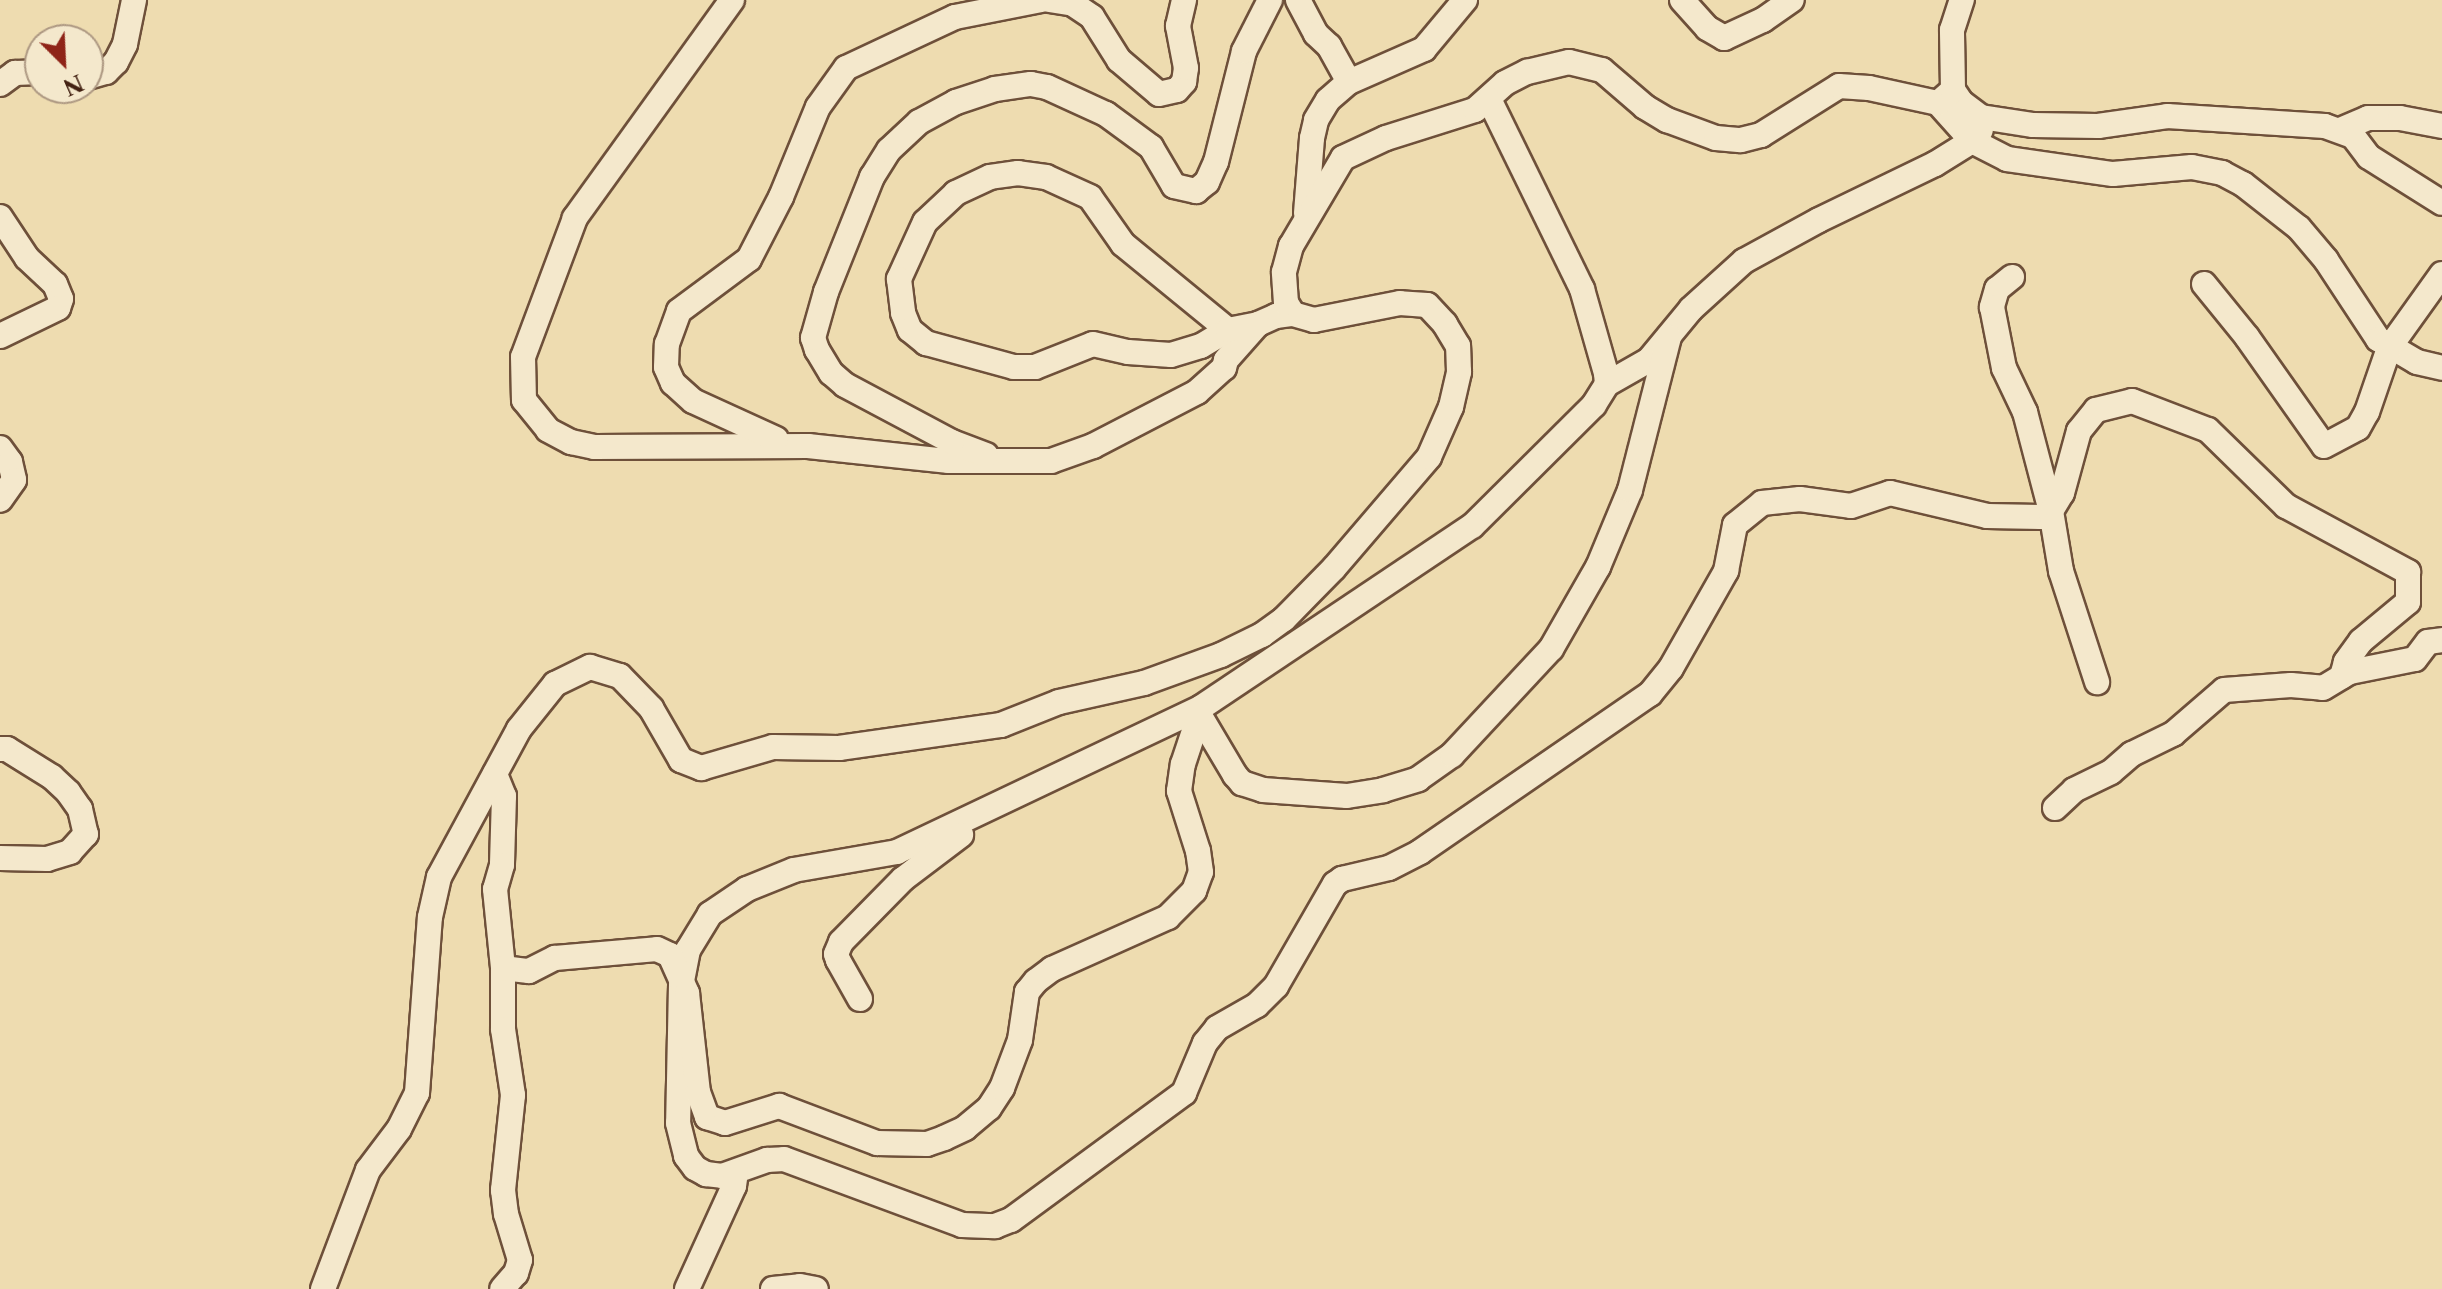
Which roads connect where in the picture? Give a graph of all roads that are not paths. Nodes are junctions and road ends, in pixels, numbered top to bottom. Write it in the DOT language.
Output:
graph roads {
  1 [pos="134,0"];
  2 [pos="732,0"];
  3 [pos="1041,0"];
  4 [pos="1049,0"];
  5 [pos="1184,0"];
  6 [pos="1298,0"];
  7 [pos="1465,0"];
  8 [pos="1682,0"];
  9 [pos="1792,0"];
  10 [pos="1962,0"];
  11 [pos="1004,2"];
  12 [pos="1259,4"];
  13 [pos="24,73"];
  14 [pos="104,73"];
  15 [pos="1349,82"];
  16 [pos="0,84"];
  17 [pos="1946,96"];
  18 [pos="1489,99"];
  19 [pos="1991,120"];
  20 [pos="2442,126"];
  21 [pos="2340,130"];
  22 [pos="1972,141"];
  23 [pos="2442,203"];
  24 [pos="0,217"];
  25 [pos="1305,220"];
  26 [pos="2442,274"];
  27 [pos="2012,277"];
  28 [pos="2204,284"];
  29 [pos="1293,314"];
  30 [pos="1258,324"];
  31 [pos="1228,330"];
  32 [pos="0,336"];
  33 [pos="1669,337"];
  34 [pos="2389,348"];
  35 [pos="2442,368"];
  36 [pos="1607,384"];
  37 [pos="808,446"];
  38 [pos="0,448"];
  39 [pos="996,458"];
  40 [pos="0,500"];
  41 [pos="2051,511"];
  42 [pos="2442,640"];
  43 [pos="2342,676"];
  44 [pos="2097,682"];
  45 [pos="1201,712"];
  46 [pos="0,749"];
  47 [pos="495,774"];
  48 [pos="1027,793"];
  49 [pos="2055,808"];
  50 [pos="0,858"];
  51 [pos="503,968"];
  52 [pos="682,977"];
  53 [pos="860,999"];
  54 [pos="736,1172"];
  55 [pos="323,1289"];
  56 [pos="502,1289"];
  57 [pos="687,1289"];
  58 [pos="773,1289"];
  59 [pos="816,1289"];
  1 -- 14 [label="street"];
  2 -- 37 [label="street"];
  3 -- 11 [label="street"];
  4 -- 5 [label="street"];
  6 -- 15 [label="street"];
  7 -- 15 [label="street"];
  8 -- 9 [label="street"];
  10 -- 17 [label="street"];
  11 -- 37 [label="street"];
  12 -- 39 [label="street"];
  13 -- 16 [label="street"];
  15 -- 25 [label="street"];
  17 -- 18 [label="street"];
  17 -- 19 [label="street"];
  17 -- 22 [label="street"];
  18 -- 25 [label="street"];
  18 -- 36 [label="street"];
  19 -- 21 [label="street"];
  19 -- 22 [label="street"];
  20 -- 21 [label="street"];
  21 -- 23 [label="street"];
  22 -- 33 [label="street"];
  22 -- 34 [label="street"];
  24 -- 32 [label="street"];
  25 -- 29 [label="street"];
  26 -- 34 [label="street"];
  27 -- 41 [label="street"];
  28 -- 34 [label="street"];
  29 -- 30 [label="street"];
  29 -- 47 [label="street"];
  30 -- 31 [label="street"];
  30 -- 39 [label="street"];
  31 -- 31 [label="street"];
  33 -- 36 [label="street"];
  33 -- 45 [label="street"];
  34 -- 35 [label="street"];
  36 -- 45 [label="street"];
  37 -- 39 [label="street"];
  38 -- 40 [label="street"];
  41 -- 43 [label="street"];
  41 -- 44 [label="street"];
  41 -- 54 [label="street"];
  42 -- 43 [label="street"];
  43 -- 49 [label="street"];
  45 -- 48 [label="street"];
  45 -- 52 [label="street"];
  46 -- 50 [label="street"];
  47 -- 51 [label="street"];
  47 -- 55 [label="street"];
  48 -- 52 [label="street"];
  48 -- 53 [label="street"];
  51 -- 52 [label="street"];
  51 -- 56 [label="street"];
  52 -- 54 [label="street"];
  54 -- 57 [label="street"];
  58 -- 59 [label="street"];
}
